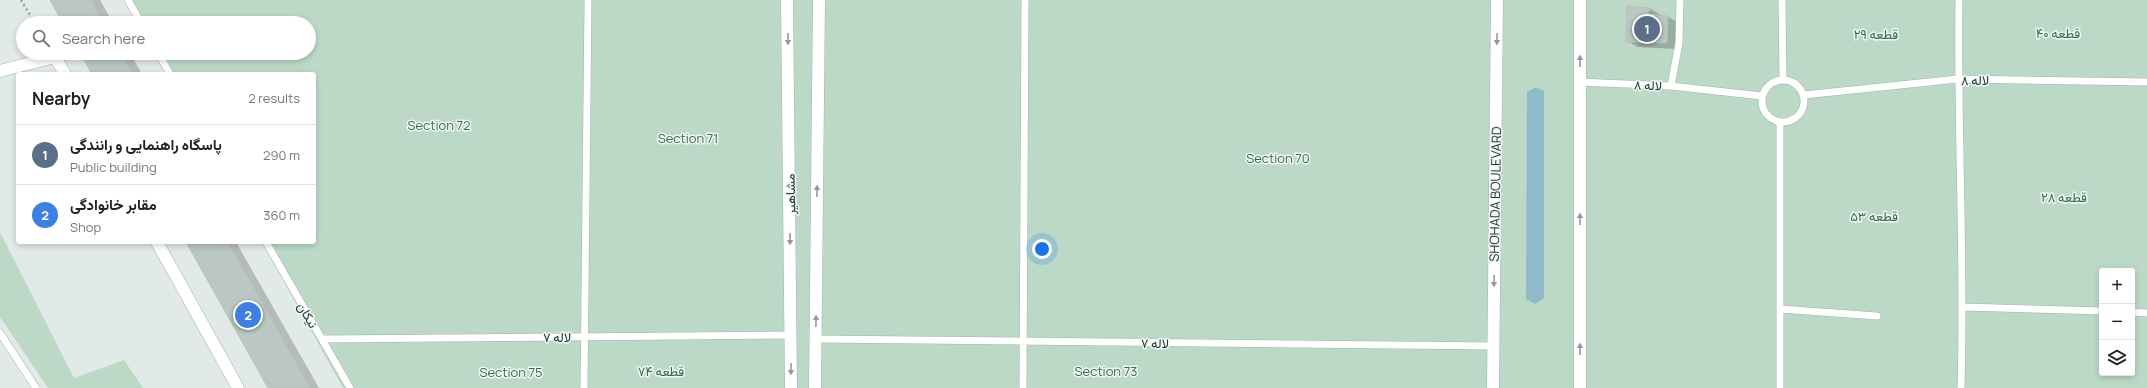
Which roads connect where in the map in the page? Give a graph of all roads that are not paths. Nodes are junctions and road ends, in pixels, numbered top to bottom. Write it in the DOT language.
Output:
graph roads {
  1 [pos="128,0"];
  2 [pos="588,0"];
  3 [pos="787,0"];
  4 [pos="819,0"];
  5 [pos="1025,0"];
  6 [pos="1497,0"];
  7 [pos="1580,0"];
  8 [pos="1680,0"];
  9 [pos="1782,0"];
  10 [pos="1959,0"];
  11 [pos="137,16"];
  12 [pos="43,60"];
  13 [pos="57,60"];
  14 [pos="162,60"];
  15 [pos="0,71"];
  16 [pos="63,72"];
  17 [pos="169,72"];
  18 [pos="1783,79"];
  19 [pos="1958,79"];
  20 [pos="1580,82"];
  21 [pos="2147,82"];
  22 [pos="1671,86"];
  23 [pos="1804,95"];
  24 [pos="1762,96"];
  25 [pos="1780,122"];
  26 [pos="158,244"];
  27 [pos="267,244"];
  28 [pos="1963,308"];
  29 [pos="1780,309"];
  30 [pos="2099,312"];
  31 [pos="2135,312"];
  32 [pos="2147,313"];
  33 [pos="1877,316"];
  34 [pos="0,333"];
  35 [pos="792,335"];
  36 [pos="585,337"];
  37 [pos="322,339"];
  38 [pos="816,339"];
  39 [pos="1023,342"];
  40 [pos="1494,346"];
  41 [pos="36,388"];
  42 [pos="238,388"];
  43 [pos="350,388"];
  44 [pos="584,388"];
  45 [pos="791,388"];
  46 [pos="815,388"];
  47 [pos="1023,388"];
  48 [pos="1493,388"];
  49 [pos="1580,388"];
  50 [pos="1780,388"];
  51 [pos="1961,388"];
  1 -- 11 [label="lane"];
  2 -- 36 [label="lane"];
  3 -- 35 [label="street, مشاهیر, one-way"];
  38 -- 4 [label="street, مشاهیر, one-way"];
  5 -- 39 [label="lane"];
  6 -- 40 [label="street, SHOHADA BOULEVARD, one-way"];
  20 -- 7 [label="street, one-way"];
  8 -- 22 [label="lane"];
  9 -- 18 [label="lane"];
  10 -- 19 [label="lane"];
  12 -- 15 [label="street"];
  13 -- 16 [label="street"];
  14 -- 17 [label="lane"];
  18 -- 23 [label="lane"];
  18 -- 24 [label="lane"];
  19 -- 21 [label="lane, لاله ۸"];
  19 -- 23 [label="lane, لاله ۸"];
  19 -- 28 [label="lane"];
  20 -- 22 [label="lane, لاله ۸"];
  49 -- 20 [label="street, one-way"];
  22 -- 24 [label="lane, لاله ۸"];
  23 -- 25 [label="lane"];
  24 -- 25 [label="lane"];
  25 -- 29 [label="lane"];
  26 -- 42 [label="street"];
  27 -- 37 [label="lane, نیکان"];
  28 -- 30 [label="lane"];
  28 -- 51 [label="lane"];
  29 -- 33 [label="lane"];
  29 -- 50 [label="lane"];
  31 -- 32 [label="lane"];
  34 -- 41 [label="lane"];
  35 -- 36 [label="lane, لاله ۷"];
  35 -- 45 [label="street, مشاهیر, one-way"];
  36 -- 37 [label="lane, لاله ۷"];
  36 -- 44 [label="lane"];
  37 -- 43 [label="lane, نیکان"];
  38 -- 39 [label="lane, لاله ۷"];
  38 -- 46 [label="street, مشاهیر"];
  39 -- 40 [label="lane, لاله ۷"];
  39 -- 47 [label="lane"];
  40 -- 48 [label="street, SHOHADA BOULEVARD"];
}
